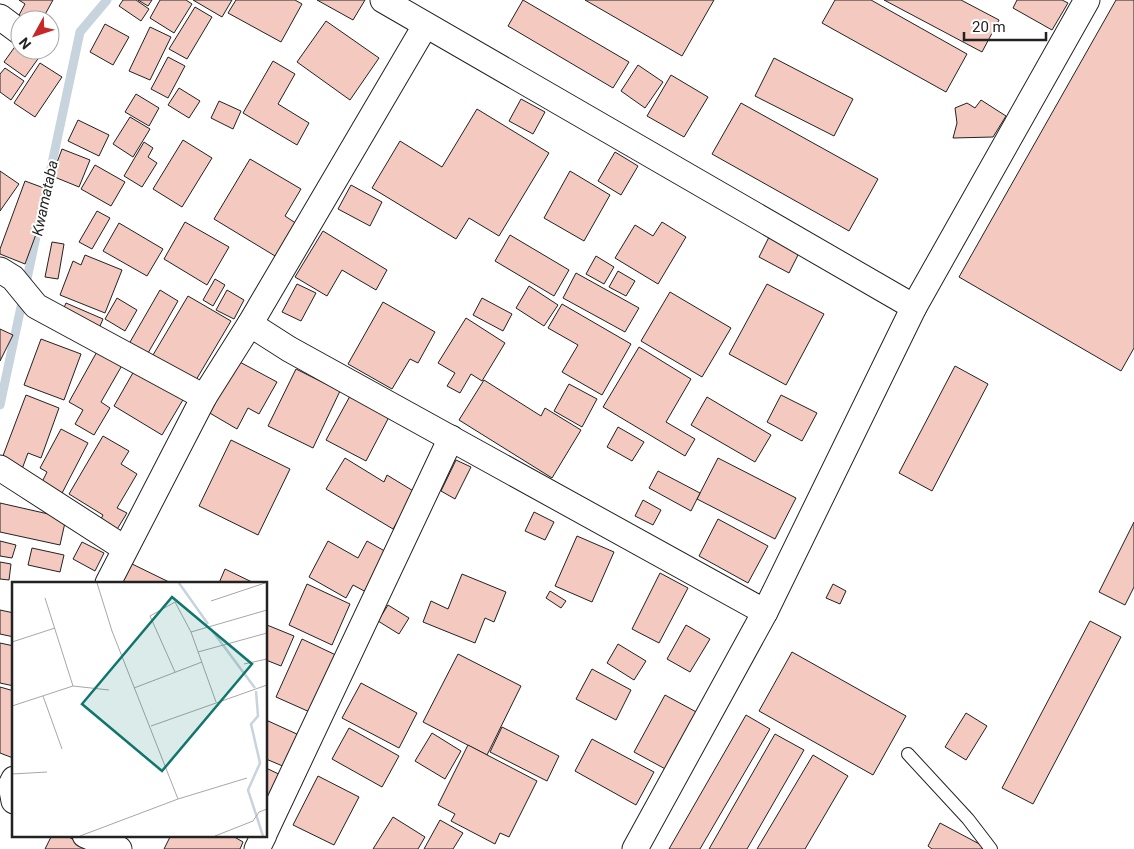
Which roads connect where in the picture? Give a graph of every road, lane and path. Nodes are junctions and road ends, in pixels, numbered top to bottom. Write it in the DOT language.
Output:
graph roads {
  1 [pos="383,0"];
  2 [pos="1087,0"];
  3 [pos="425,26"];
  4 [pos="0,270"];
  5 [pos="914,306"];
  6 [pos="250,324"];
  7 [pos="204,397"];
  8 [pos="451,438"];
  9 [pos="0,468"];
  10 [pos="124,548"];
  11 [pos="108,582"];
  12 [pos="765,612"];
  13 [pos="908,754"];
  14 [pos="268,826"];
  15 [pos="87,836"];
  16 [pos="264,836"];
  17 [pos="119,849"];
  18 [pos="257,849"];
  19 [pos="635,849"];
  20 [pos="991,849"];
  1 -- 3 [label="street"];
  2 -- 5 [label="street"];
  3 -- 5 [label="street"];
  3 -- 6 [label="street"];
  4 -- 7 [label="street"];
  5 -- 12 [label="street"];
  6 -- 7 [label="street"];
  6 -- 8 [label="street"];
  7 -- 10 [label="street"];
  8 -- 12 [label="street"];
  8 -- 14 [label="street"];
  9 -- 10 [label="street"];
  10 -- 11 [label="street"];
  12 -- 19 [label="street"];
  13 -- 20 [label="lane"];
  15 -- 17 [label="street"];
  16 -- 18 [label="street"];
}
